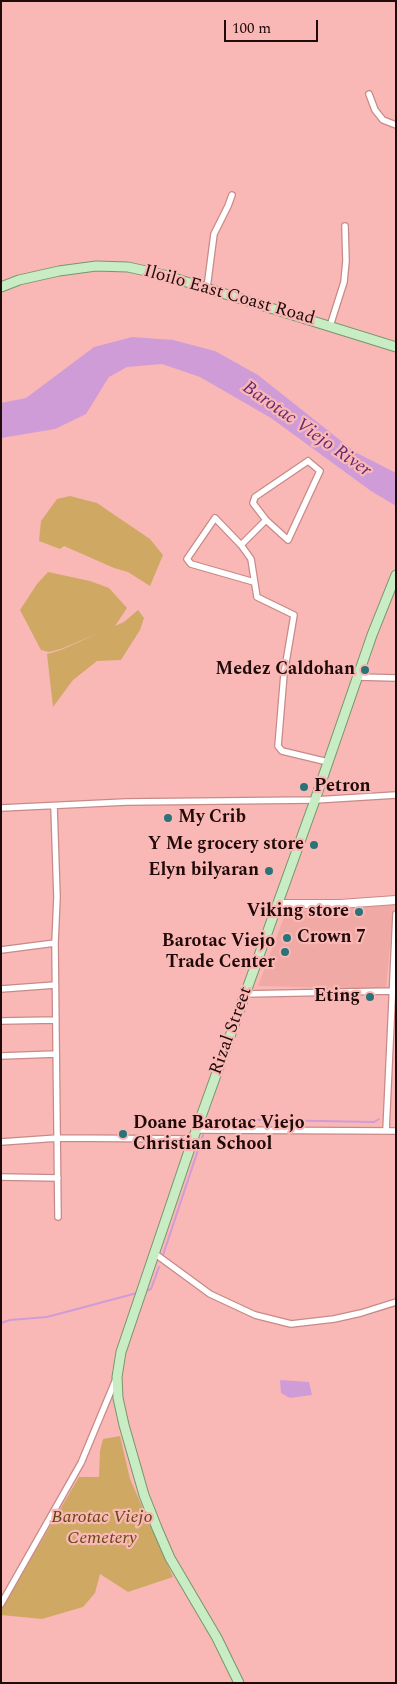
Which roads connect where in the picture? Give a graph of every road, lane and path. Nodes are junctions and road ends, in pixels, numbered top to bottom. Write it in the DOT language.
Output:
graph roads {
  1 [pos="369,94"];
  2 [pos="396,125"];
  3 [pos="232,195"];
  4 [pos="346,226"];
  5 [pos="1,287"];
  6 [pos="207,288"];
  7 [pos="330,326"];
  8 [pos="396,347"];
  9 [pos="266,520"];
  10 [pos="241,545"];
  11 [pos="396,575"];
  12 [pos="254,582"];
  13 [pos="358,677"];
  14 [pos="396,678"];
  15 [pos="328,762"];
  16 [pos="396,795"];
  17 [pos="315,800"];
  18 [pos="54,806"];
  19 [pos="1,808"];
  20 [pos="396,900"];
  21 [pos="278,904"];
  22 [pos="396,914"];
  23 [pos="54,943"];
  24 [pos="1,950"];
  25 [pos="55,985"];
  26 [pos="1,989"];
  27 [pos="392,991"];
  28 [pos="245,994"];
  29 [pos="56,1020"];
  30 [pos="1,1021"];
  31 [pos="56,1054"];
  32 [pos="1,1056"];
  33 [pos="197,1130"];
  34 [pos="386,1130"];
  35 [pos="396,1131"];
  36 [pos="58,1138"];
  37 [pos="193,1139"];
  38 [pos="1,1142"];
  39 [pos="1,1177"];
  40 [pos="58,1178"];
  41 [pos="58,1217"];
  42 [pos="154,1253"];
  43 [pos="396,1302"];
  44 [pos="117,1377"];
  45 [pos="1,1604"];
  46 [pos="239,1683"];
  1 -- 2 [label="street"];
  3 -- 6 [label="street"];
  4 -- 7 [label="street"];
  5 -- 6 [label="main road, Iloilo East Coast Road"];
  6 -- 7 [label="main road, Iloilo East Coast Road"];
  7 -- 8 [label="main road, Iloilo East Coast Road"];
  9 -- 9 [label="street"];
  9 -- 10 [label="street"];
  10 -- 12 [label="street"];
  10 -- 12 [label="street"];
  11 -- 13 [label="main road, Rizal Street"];
  12 -- 15 [label="street"];
  13 -- 14 [label="street"];
  13 -- 15 [label="main road, Rizal Street"];
  15 -- 17 [label="main road, Rizal Street"];
  16 -- 17 [label="street"];
  17 -- 18 [label="street"];
  17 -- 21 [label="main road, Rizal Street"];
  18 -- 19 [label="street"];
  18 -- 23 [label="street"];
  20 -- 21 [label="street"];
  21 -- 28 [label="main road, Rizal Street"];
  22 -- 27 [label="street"];
  23 -- 24 [label="street"];
  23 -- 25 [label="street"];
  25 -- 26 [label="street"];
  25 -- 29 [label="street"];
  27 -- 28 [label="street"];
  27 -- 34 [label="street"];
  28 -- 33 [label="main road, Rizal Street"];
  29 -- 30 [label="street"];
  29 -- 31 [label="street"];
  31 -- 32 [label="street"];
  31 -- 36 [label="street"];
  33 -- 34 [label="street"];
  33 -- 37 [label="main road, Rizal Street"];
  34 -- 35 [label="street"];
  36 -- 37 [label="street"];
  36 -- 38 [label="street"];
  36 -- 40 [label="street"];
  37 -- 42 [label="main road, Rizal Street"];
  39 -- 40 [label="street"];
  40 -- 41 [label="street"];
  42 -- 43 [label="street"];
  42 -- 44 [label="main road, Rizal Street"];
  44 -- 45 [label="street"];
  44 -- 46 [label="main road"];
}
